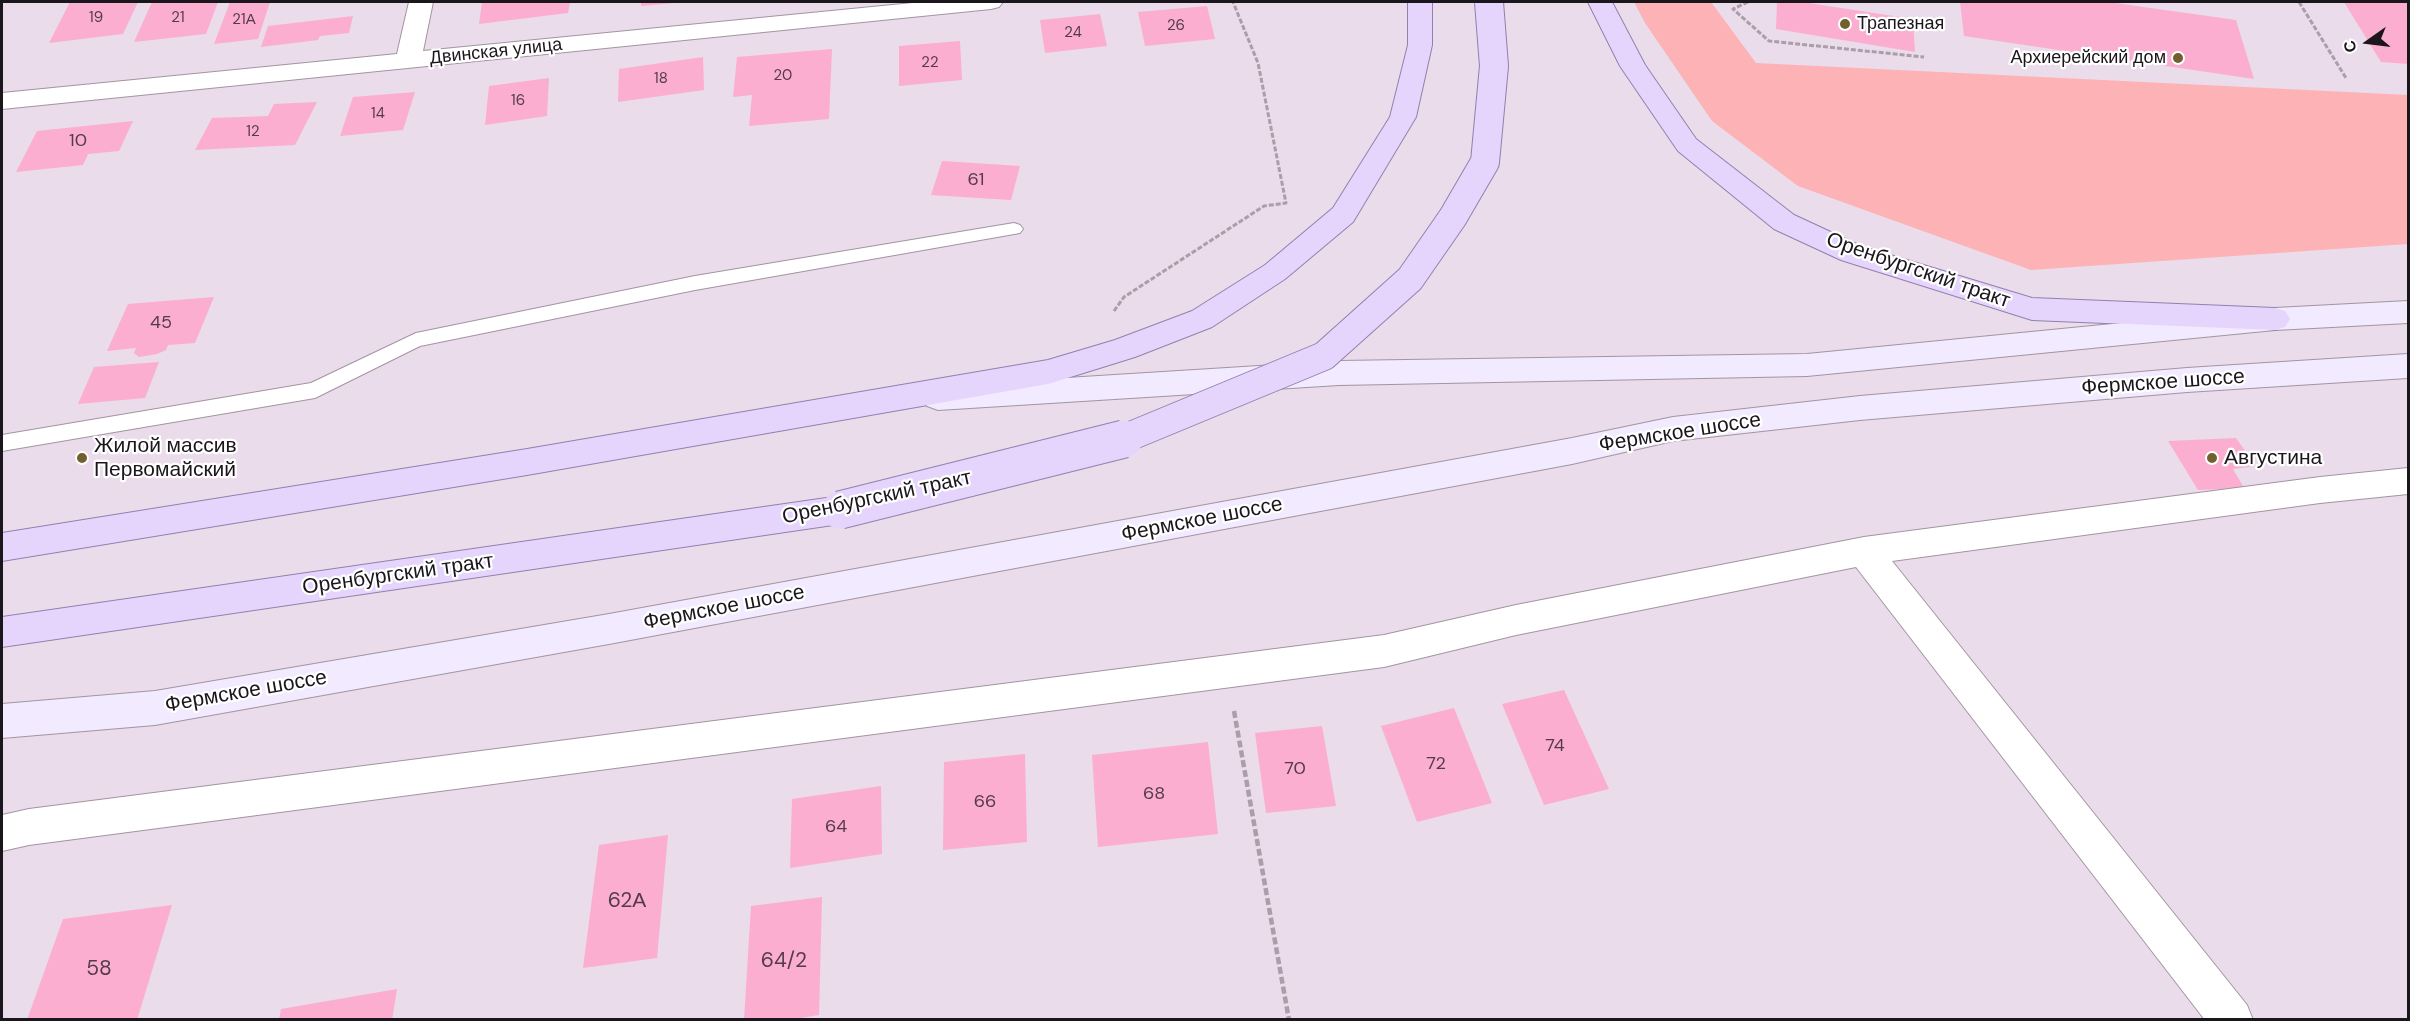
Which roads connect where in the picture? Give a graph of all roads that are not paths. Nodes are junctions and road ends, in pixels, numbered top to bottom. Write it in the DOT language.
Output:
graph roads {
  1 [pos="421,2"];
  2 [pos="991,2"];
  3 [pos="1420,2"];
  4 [pos="1489,2"];
  5 [pos="1600,2"];
  6 [pos="408,62"];
  7 [pos="2,101"];
  8 [pos="1014,229"];
  9 [pos="2409,312"];
  10 [pos="2275,319"];
  11 [pos="2409,366"];
  12 [pos="879,402"];
  13 [pos="2,443"];
  14 [pos="2409,482"];
  15 [pos="2,547"];
  16 [pos="1864,551"];
  17 [pos="2,632"];
  18 [pos="2,721"];
  19 [pos="2,833"];
  20 [pos="2232,1020"];
  1 -- 6 [label="street"];
  2 -- 6 [label="street, Двинская улица"];
  3 -- 12 [label="main road"];
  4 -- 17 [label="main road, Оренбургский тракт, bridge"];
  5 -- 10 [label="main road, Оренбургский тракт"];
  6 -- 7 [label="street, Двинская улица"];
  8 -- 13 [label="lane"];
  9 -- 10 [label="main road"];
  10 -- 12 [label="main road"];
  11 -- 18 [label="main road, Фермское шоссе"];
  12 -- 15 [label="main road"];
  14 -- 16 [label="street"];
  16 -- 19 [label="street"];
  16 -- 20 [label="street"];
}
